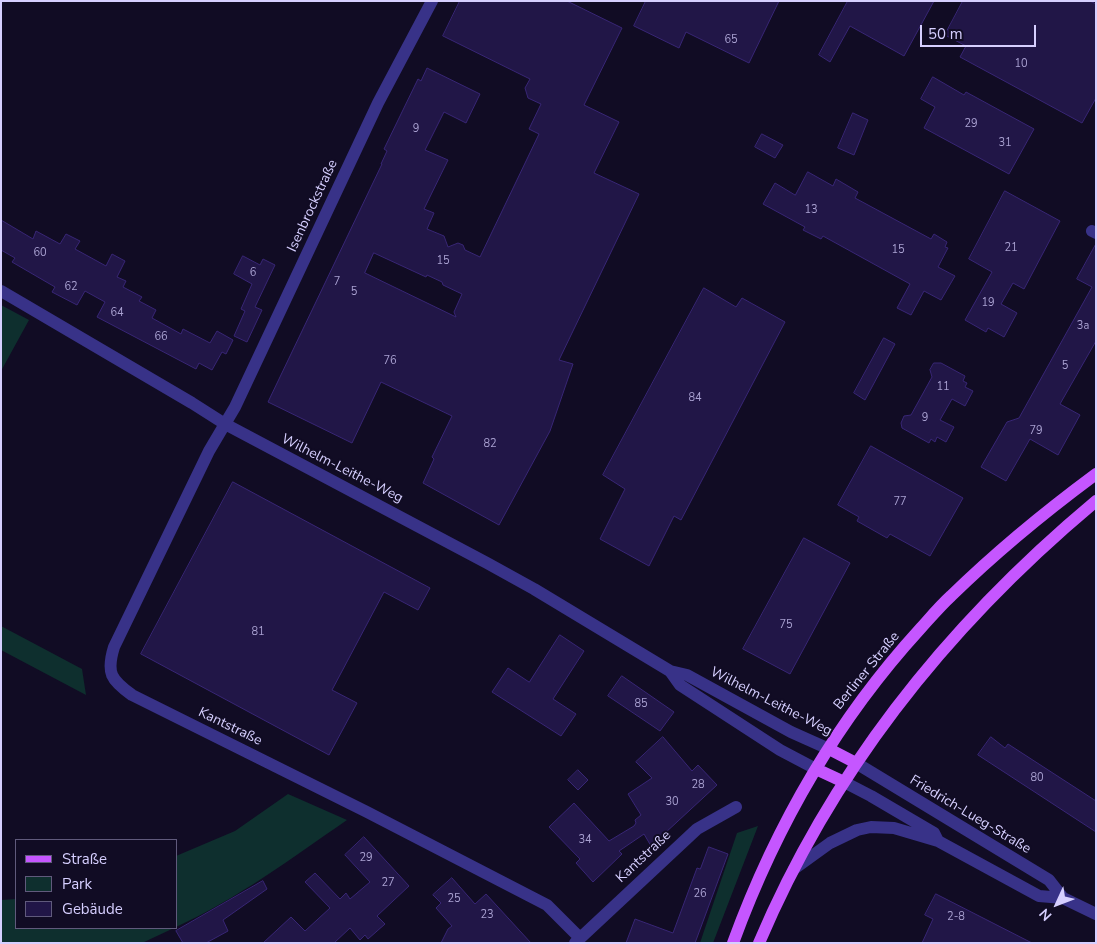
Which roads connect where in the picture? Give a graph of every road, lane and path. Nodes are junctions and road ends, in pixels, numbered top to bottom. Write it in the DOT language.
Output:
graph roads {
  1 [pos="432,1"];
  2 [pos="1,291"];
  3 [pos="225,424"];
  4 [pos="1096,474"];
  5 [pos="1096,501"];
  6 [pos="670,671"];
  7 [pos="829,749"];
  8 [pos="856,762"];
  9 [pos="816,769"];
  10 [pos="844,782"];
  11 [pos="736,807"];
  12 [pos="938,841"];
  13 [pos="794,869"];
  14 [pos="1063,898"];
  15 [pos="1096,914"];
  16 [pos="578,940"];
  17 [pos="733,943"];
  18 [pos="759,943"];
  1 -- 3 [label="street, Isenbrockstraße"];
  2 -- 3 [label="street, Wilhelm-Leithe-Weg"];
  3 -- 6 [label="street, Wilhelm-Leithe-Weg"];
  3 -- 16 [label="street, Kantstraße"];
  4 -- 7 [label="main road, Berliner Straße"];
  5 -- 8 [label="main road"];
  6 -- 7 [label="street, Wilhelm-Leithe-Weg"];
  6 -- 9 [label="street, Wilhelm-Leithe-Weg"];
  7 -- 8 [label="main road, Wilhelm-Leithe-Weg"];
  7 -- 9 [label="main road, Berliner Straße"];
  8 -- 10 [label="main road"];
  8 -- 14 [label="street, Friedrich-Lueg-Straße"];
  9 -- 10 [label="main road, Wilhelm-Leithe-Weg"];
  9 -- 17 [label="main road, Berliner Straße"];
  10 -- 12 [label="street, Friedrich-Lueg-Straße"];
  10 -- 13 [label="main road"];
  11 -- 16 [label="street, Kantstraße"];
  12 -- 13 [label="street, Friedrich-Lueg-Straße"];
  12 -- 14 [label="street, Friedrich-Lueg-Straße"];
  13 -- 18 [label="main road"];
  14 -- 15 [label="street, Friedrich-Lueg-Straße"];
}
